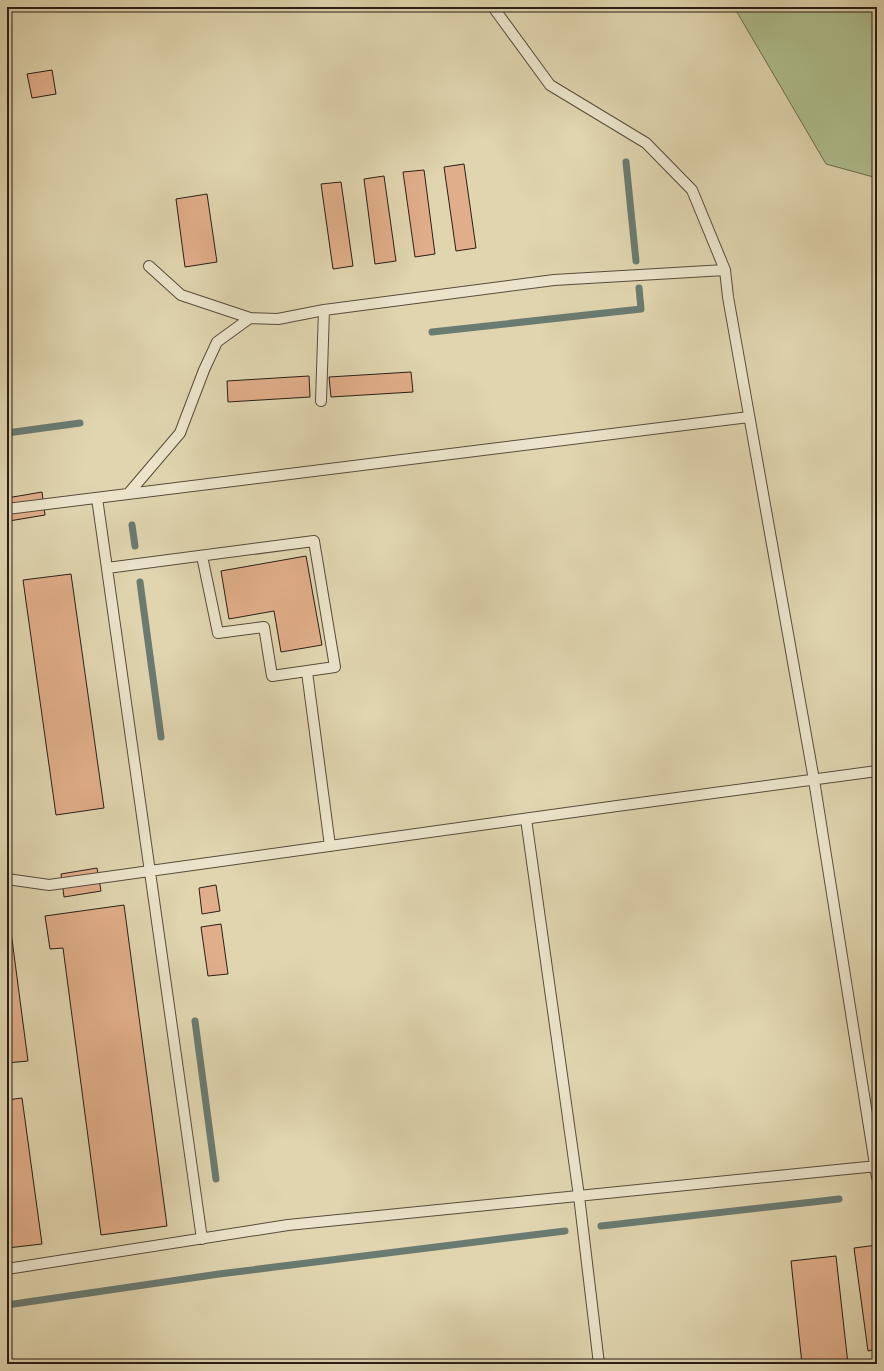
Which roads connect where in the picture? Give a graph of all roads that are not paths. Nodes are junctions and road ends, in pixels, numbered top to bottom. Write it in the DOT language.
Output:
graph roads {
  1 [pos="493,7"];
  2 [pos="149,266"];
  3 [pos="725,270"];
  4 [pos="324,310"];
  5 [pos="250,318"];
  6 [pos="321,401"];
  7 [pos="749,416"];
  8 [pos="128,494"];
  9 [pos="97,498"];
  10 [pos="7,509"];
  11 [pos="202,556"];
  12 [pos="107,568"];
  13 [pos="308,672"];
  14 [pos="877,771"];
  15 [pos="814,780"];
  16 [pos="526,819"];
  17 [pos="330,846"];
  18 [pos="150,871"];
  19 [pos="7,879"];
  20 [pos="876,1166"];
  21 [pos="877,1177"];
  22 [pos="579,1196"];
  23 [pos="202,1238"];
  24 [pos="7,1269"];
  25 [pos="599,1364"];
  1 -- 3 [label="lane"];
  2 -- 5 [label="lane"];
  3 -- 4 [label="lane"];
  3 -- 7 [label="lane"];
  4 -- 5 [label="lane"];
  4 -- 6 [label="lane"];
  5 -- 8 [label="lane"];
  7 -- 8 [label="lane"];
  7 -- 15 [label="lane"];
  8 -- 9 [label="lane"];
  9 -- 10 [label="lane"];
  9 -- 12 [label="lane"];
  11 -- 12 [label="lane"];
  11 -- 13 [label="lane"];
  11 -- 13 [label="lane"];
  12 -- 18 [label="lane"];
  13 -- 17 [label="lane"];
  14 -- 15 [label="lane"];
  15 -- 16 [label="lane"];
  15 -- 20 [label="lane"];
  16 -- 17 [label="lane"];
  16 -- 22 [label="lane"];
  17 -- 18 [label="lane"];
  18 -- 19 [label="lane"];
  18 -- 23 [label="lane"];
  20 -- 21 [label="lane"];
  20 -- 22 [label="lane"];
  22 -- 23 [label="lane"];
  22 -- 25 [label="lane"];
  23 -- 24 [label="lane"];
}
